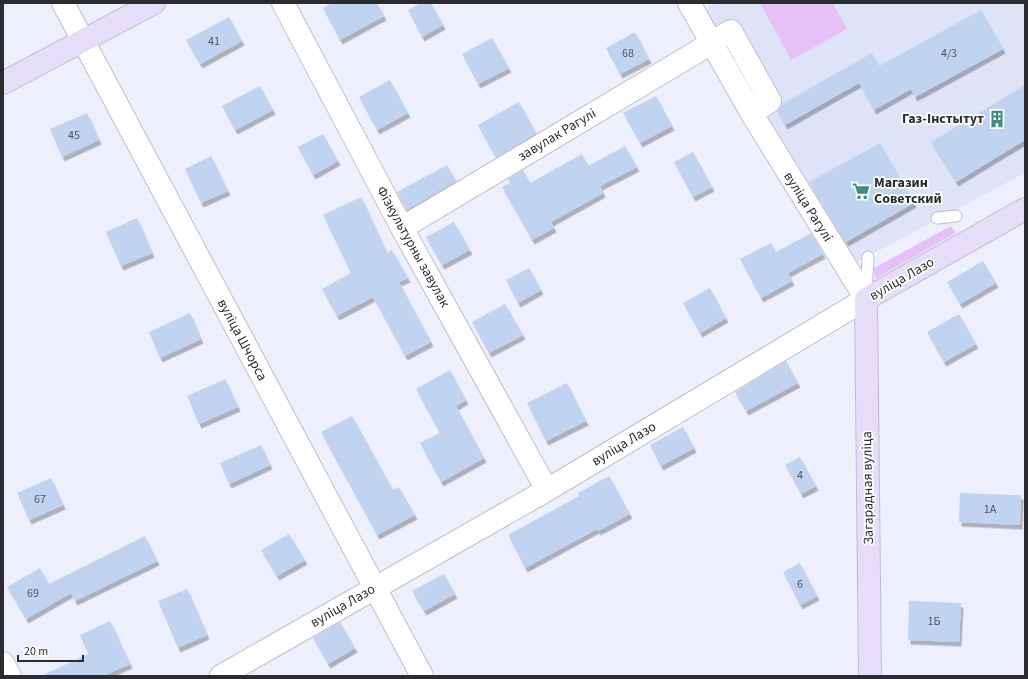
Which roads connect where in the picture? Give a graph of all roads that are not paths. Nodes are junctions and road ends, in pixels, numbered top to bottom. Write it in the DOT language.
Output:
graph roads {
  1 [pos="63,3"];
  2 [pos="154,3"];
  3 [pos="283,3"];
  4 [pos="689,3"];
  5 [pos="83,42"];
  6 [pos="712,42"];
  7 [pos="3,83"];
  8 [pos="1025,209"];
  9 [pos="956,216"];
  10 [pos="937,218"];
  11 [pos="402,228"];
  12 [pos="868,256"];
  13 [pos="866,300"];
  14 [pos="547,490"];
  15 [pos="374,588"];
  16 [pos="3,663"];
  17 [pos="10,676"];
  18 [pos="220,676"];
  19 [pos="422,676"];
  20 [pos="870,676"];
  1 -- 5 [label="street, вуліца Шчорса"];
  2 -- 5 [label="street"];
  3 -- 11 [label="street, Фізкультурны завулак"];
  4 -- 6 [label="street, вуліца Рагулі"];
  5 -- 7 [label="street"];
  5 -- 15 [label="street, вуліца Шчорса"];
  6 -- 11 [label="street, завулак Рагулі"];
  6 -- 13 [label="street, вуліца Рагулі"];
  8 -- 13 [label="street, вуліца Лазо"];
  9 -- 10 [label="lane"];
  11 -- 14 [label="street, Фізкультурны завулак"];
  12 -- 13 [label="lane"];
  13 -- 14 [label="street, вуліца Лазо"];
  13 -- 20 [label="street, Загарадная вуліца"];
  14 -- 15 [label="street, вуліца Лазо"];
  15 -- 18 [label="street, вуліца Лазо"];
  15 -- 19 [label="street, вуліца Шчорса"];
  16 -- 17 [label="street"];
}
